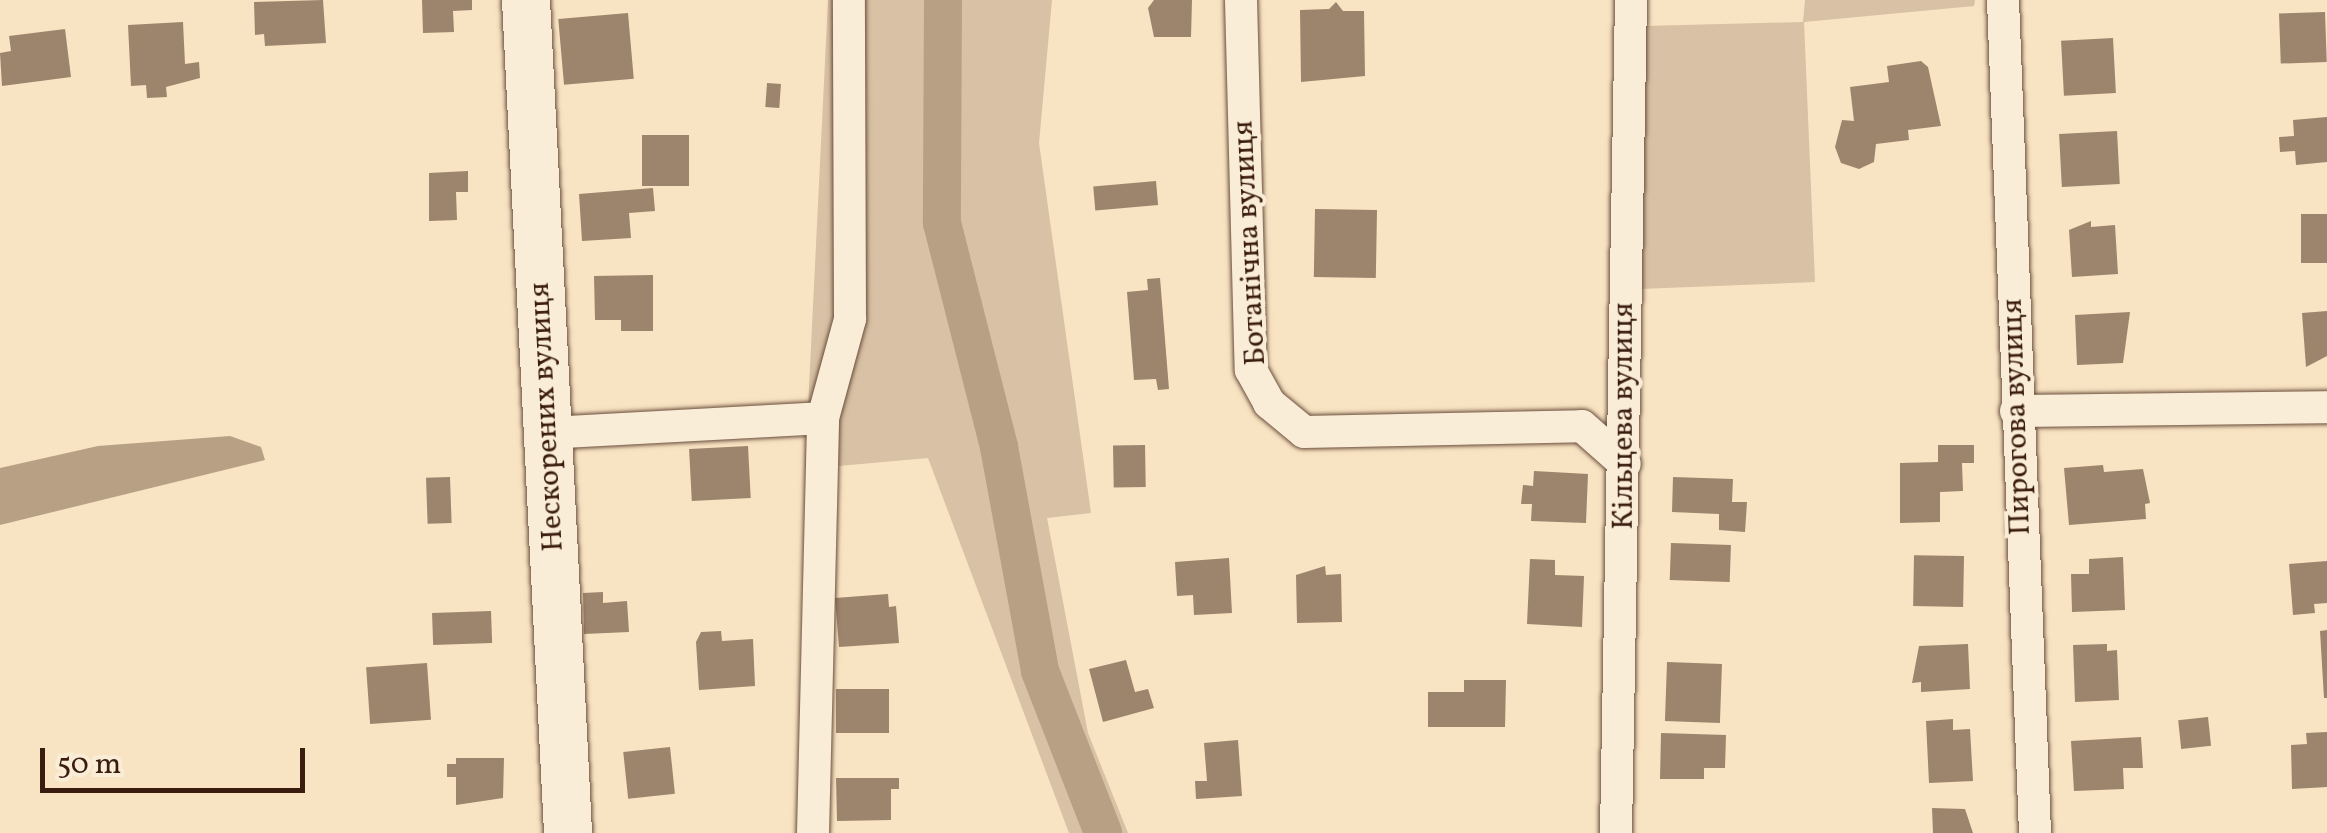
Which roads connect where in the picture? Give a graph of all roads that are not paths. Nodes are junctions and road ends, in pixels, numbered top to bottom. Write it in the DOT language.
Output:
graph roads {
  1 [pos="526,0"];
  2 [pos="849,0"];
  3 [pos="1241,0"];
  4 [pos="1631,0"];
  5 [pos="2003,0"];
  6 [pos="2327,407"];
  7 [pos="2016,411"];
  8 [pos="823,418"];
  9 [pos="548,433"];
  10 [pos="1625,464"];
  11 [pos="568,833"];
  12 [pos="813,833"];
  13 [pos="1616,833"];
  14 [pos="2035,833"];
  1 -- 9 [label="street, Нескорених вулиця"];
  2 -- 8 [label="street"];
  3 -- 10 [label="street, Ботанічна вулиця"];
  4 -- 10 [label="street, Кільцева вулиця"];
  5 -- 7 [label="street, Пирогова вулиця"];
  6 -- 7 [label="street"];
  7 -- 14 [label="street, Пирогова вулиця"];
  8 -- 9 [label="street"];
  8 -- 12 [label="street"];
  9 -- 11 [label="street, Нескорених вулиця"];
  10 -- 13 [label="street, Кільцева вулиця"];
}
